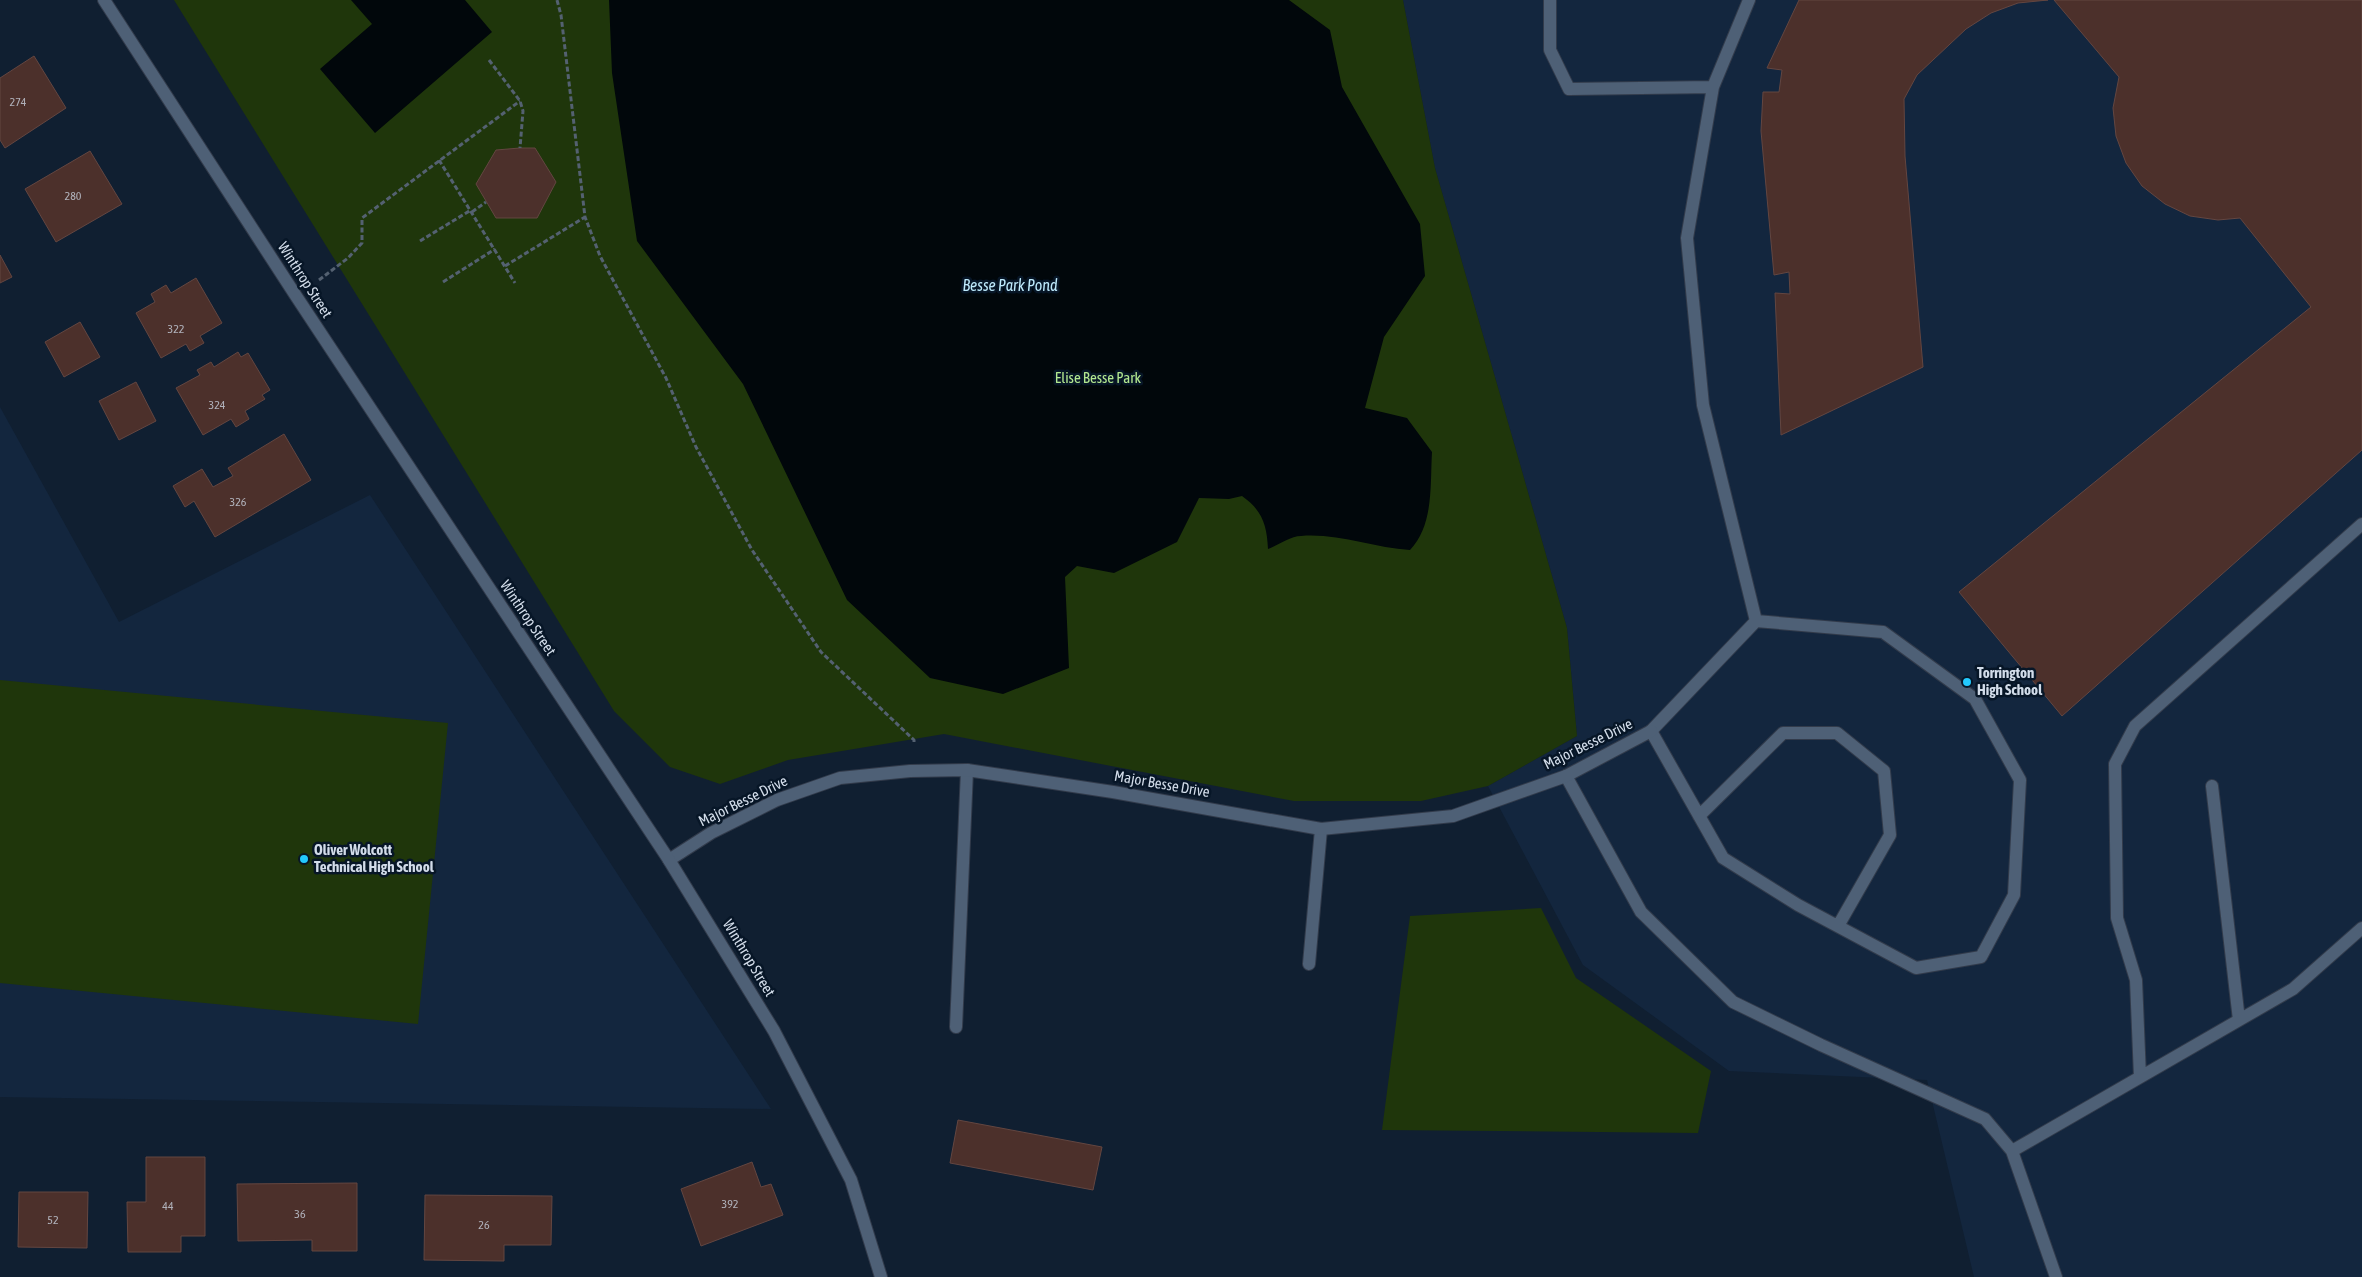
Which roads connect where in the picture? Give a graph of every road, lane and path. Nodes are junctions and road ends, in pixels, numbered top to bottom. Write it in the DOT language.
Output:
graph roads {
  1 [pos="104,0"];
  2 [pos="557,0"];
  3 [pos="1550,0"];
  4 [pos="1749,0"];
  5 [pos="489,60"];
  6 [pos="1713,86"];
  7 [pos="520,101"];
  8 [pos="520,148"];
  9 [pos="439,160"];
  10 [pos="486,202"];
  11 [pos="472,211"];
  12 [pos="586,217"];
  13 [pos="420,242"];
  14 [pos="496,249"];
  15 [pos="505,266"];
  16 [pos="443,282"];
  17 [pos="515,283"];
  18 [pos="296,296"];
  19 [pos="2362,524"];
  20 [pos="1756,621"];
  21 [pos="1651,731"];
  22 [pos="967,770"];
  23 [pos="910,771"];
  24 [pos="1566,776"];
  25 [pos="2212,786"];
  26 [pos="1699,816"];
  27 [pos="1321,829"];
  28 [pos="669,860"];
  29 [pos="1838,926"];
  30 [pos="2362,928"];
  31 [pos="1309,964"];
  32 [pos="2239,1020"];
  33 [pos="956,1027"];
  34 [pos="2140,1077"];
  35 [pos="2012,1151"];
  36 [pos="881,1277"];
  37 [pos="2056,1277"];
  1 -- 18 [label="street, Winthrop Street"];
  2 -- 12 [label="path"];
  3 -- 6 [label="street"];
  4 -- 6 [label="street"];
  5 -- 7 [label="path"];
  6 -- 20 [label="street"];
  7 -- 8 [label="path"];
  7 -- 9 [label="path"];
  9 -- 11 [label="path"];
  9 -- 18 [label="path"];
  10 -- 11 [label="path"];
  11 -- 13 [label="path"];
  11 -- 14 [label="path"];
  12 -- 15 [label="path"];
  12 -- 23 [label="path"];
  14 -- 15 [label="path"];
  14 -- 16 [label="path"];
  15 -- 17 [label="path"];
  18 -- 28 [label="street, Winthrop Street"];
  19 -- 34 [label="street"];
  20 -- 21 [label="street, Major Besse Drive"];
  20 -- 29 [label="street"];
  21 -- 24 [label="street, Major Besse Drive"];
  21 -- 26 [label="street"];
  22 -- 23 [label="street, Major Besse Drive"];
  22 -- 27 [label="street, Major Besse Drive"];
  22 -- 33 [label="street"];
  23 -- 28 [label="street, Major Besse Drive"];
  24 -- 27 [label="street, Major Besse Drive"];
  24 -- 35 [label="street"];
  25 -- 32 [label="street"];
  26 -- 29 [label="street"];
  26 -- 29 [label="street"];
  27 -- 31 [label="street"];
  28 -- 36 [label="street, Winthrop Street"];
  30 -- 32 [label="street"];
  32 -- 34 [label="street"];
  34 -- 35 [label="street"];
  35 -- 37 [label="street"];
}
